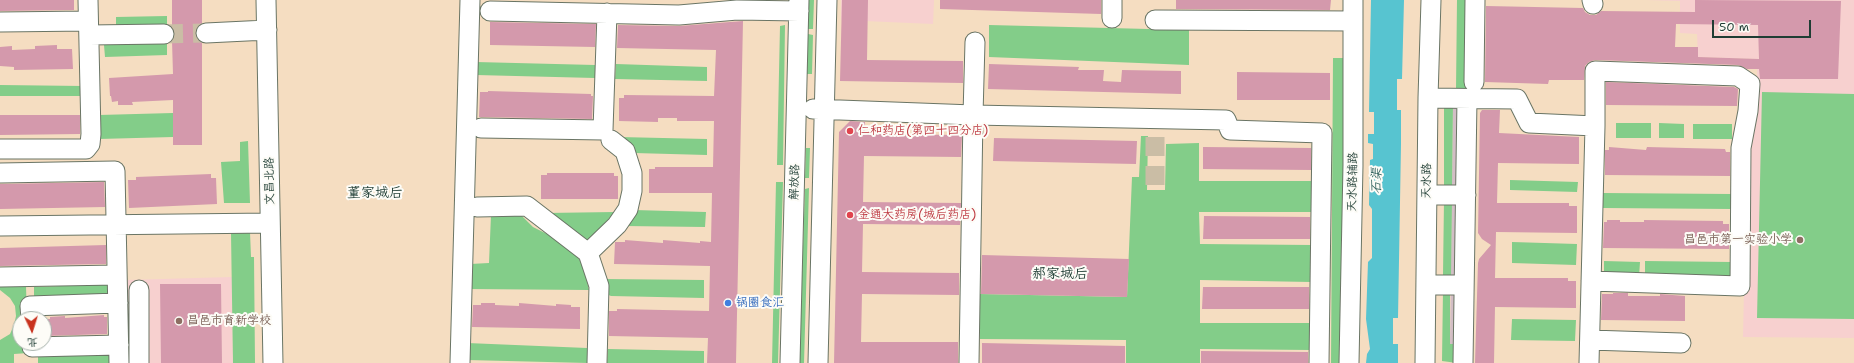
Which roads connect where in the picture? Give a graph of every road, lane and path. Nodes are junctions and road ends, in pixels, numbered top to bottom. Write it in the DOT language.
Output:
graph roads {
  1 [pos="88,0"];
  2 [pos="266,0"];
  3 [pos="470,0"];
  4 [pos="827,0"];
  5 [pos="1353,0"];
  6 [pos="1431,0"];
  7 [pos="1475,0"];
  8 [pos="799,6"];
  9 [pos="490,11"];
  10 [pos="607,13"];
  11 [pos="1155,20"];
  12 [pos="1353,21"];
  13 [pos="0,22"];
  14 [pos="88,28"];
  15 [pos="267,30"];
  16 [pos="206,33"];
  17 [pos="164,34"];
  18 [pos="975,42"];
  19 [pos="1471,90"];
  20 [pos="1428,98"];
  21 [pos="797,108"];
  22 [pos="824,109"];
  23 [pos="974,115"];
  24 [pos="1595,126"];
  25 [pos="481,128"];
  26 [pos="611,140"];
  27 [pos="0,149"];
  28 [pos="0,173"];
  29 [pos="1427,195"];
  30 [pos="1466,195"];
  31 [pos="477,206"];
  32 [pos="270,223"];
  33 [pos="117,224"];
  34 [pos="0,226"];
  35 [pos="588,253"];
  36 [pos="118,275"];
  37 [pos="0,278"];
  38 [pos="1591,281"];
  39 [pos="1426,285"];
  40 [pos="1464,285"];
  41 [pos="139,290"];
  42 [pos="118,303"];
  43 [pos="30,311"];
  44 [pos="1590,340"];
  45 [pos="1681,343"];
  46 [pos="32,351"];
  47 [pos="119,354"];
  48 [pos="138,363"];
  49 [pos="273,363"];
  50 [pos="460,363"];
  51 [pos="597,363"];
  52 [pos="790,363"];
  53 [pos="818,363"];
  54 [pos="969,363"];
  55 [pos="1319,363"];
  56 [pos="1349,363"];
  57 [pos="1425,363"];
  58 [pos="1462,363"];
  59 [pos="1589,363"];
  1 -- 14 [label="street"];
  2 -- 15 [label="street, 文昌北路"];
  3 -- 50 [label="street"];
  4 -- 22 [label="street"];
  5 -- 12 [label="street, 天水路辅路"];
  6 -- 20 [label="street, 天水路"];
  7 -- 19 [label="street"];
  8 -- 10 [label="street"];
  8 -- 21 [label="street, 解放路"];
  9 -- 10 [label="street"];
  10 -- 25 [label="street"];
  11 -- 12 [label="street"];
  12 -- 56 [label="street, 天水路辅路"];
  13 -- 14 [label="street"];
  14 -- 17 [label="street"];
  14 -- 27 [label="street"];
  15 -- 16 [label="street"];
  15 -- 32 [label="street, 文昌北路"];
  18 -- 23 [label="street"];
  19 -- 20 [label="street"];
  19 -- 24 [label="street"];
  19 -- 30 [label="street"];
  20 -- 29 [label="street, 天水路"];
  21 -- 22 [label="street"];
  21 -- 52 [label="street, 解放路"];
  22 -- 23 [label="street"];
  22 -- 53 [label="street"];
  23 -- 54 [label="street"];
  23 -- 55 [label="street"];
  24 -- 38 [label="street"];
  24 -- 38 [label="street"];
  26 -- 35 [label="street"];
  28 -- 33 [label="street"];
  29 -- 30 [label="street"];
  29 -- 39 [label="street, 天水路"];
  30 -- 40 [label="street"];
  31 -- 35 [label="street"];
  32 -- 33 [label="street"];
  32 -- 49 [label="street, 文昌北路"];
  33 -- 34 [label="street"];
  33 -- 36 [label="street"];
  35 -- 51 [label="street"];
  36 -- 37 [label="street"];
  36 -- 42 [label="street"];
  38 -- 44 [label="street"];
  39 -- 40 [label="street"];
  39 -- 57 [label="street, 天水路"];
  40 -- 58 [label="street"];
  41 -- 48 [label="street"];
  42 -- 43 [label="street"];
  42 -- 47 [label="street"];
  44 -- 45 [label="street"];
  44 -- 59 [label="street"];
  46 -- 47 [label="street"];
}
